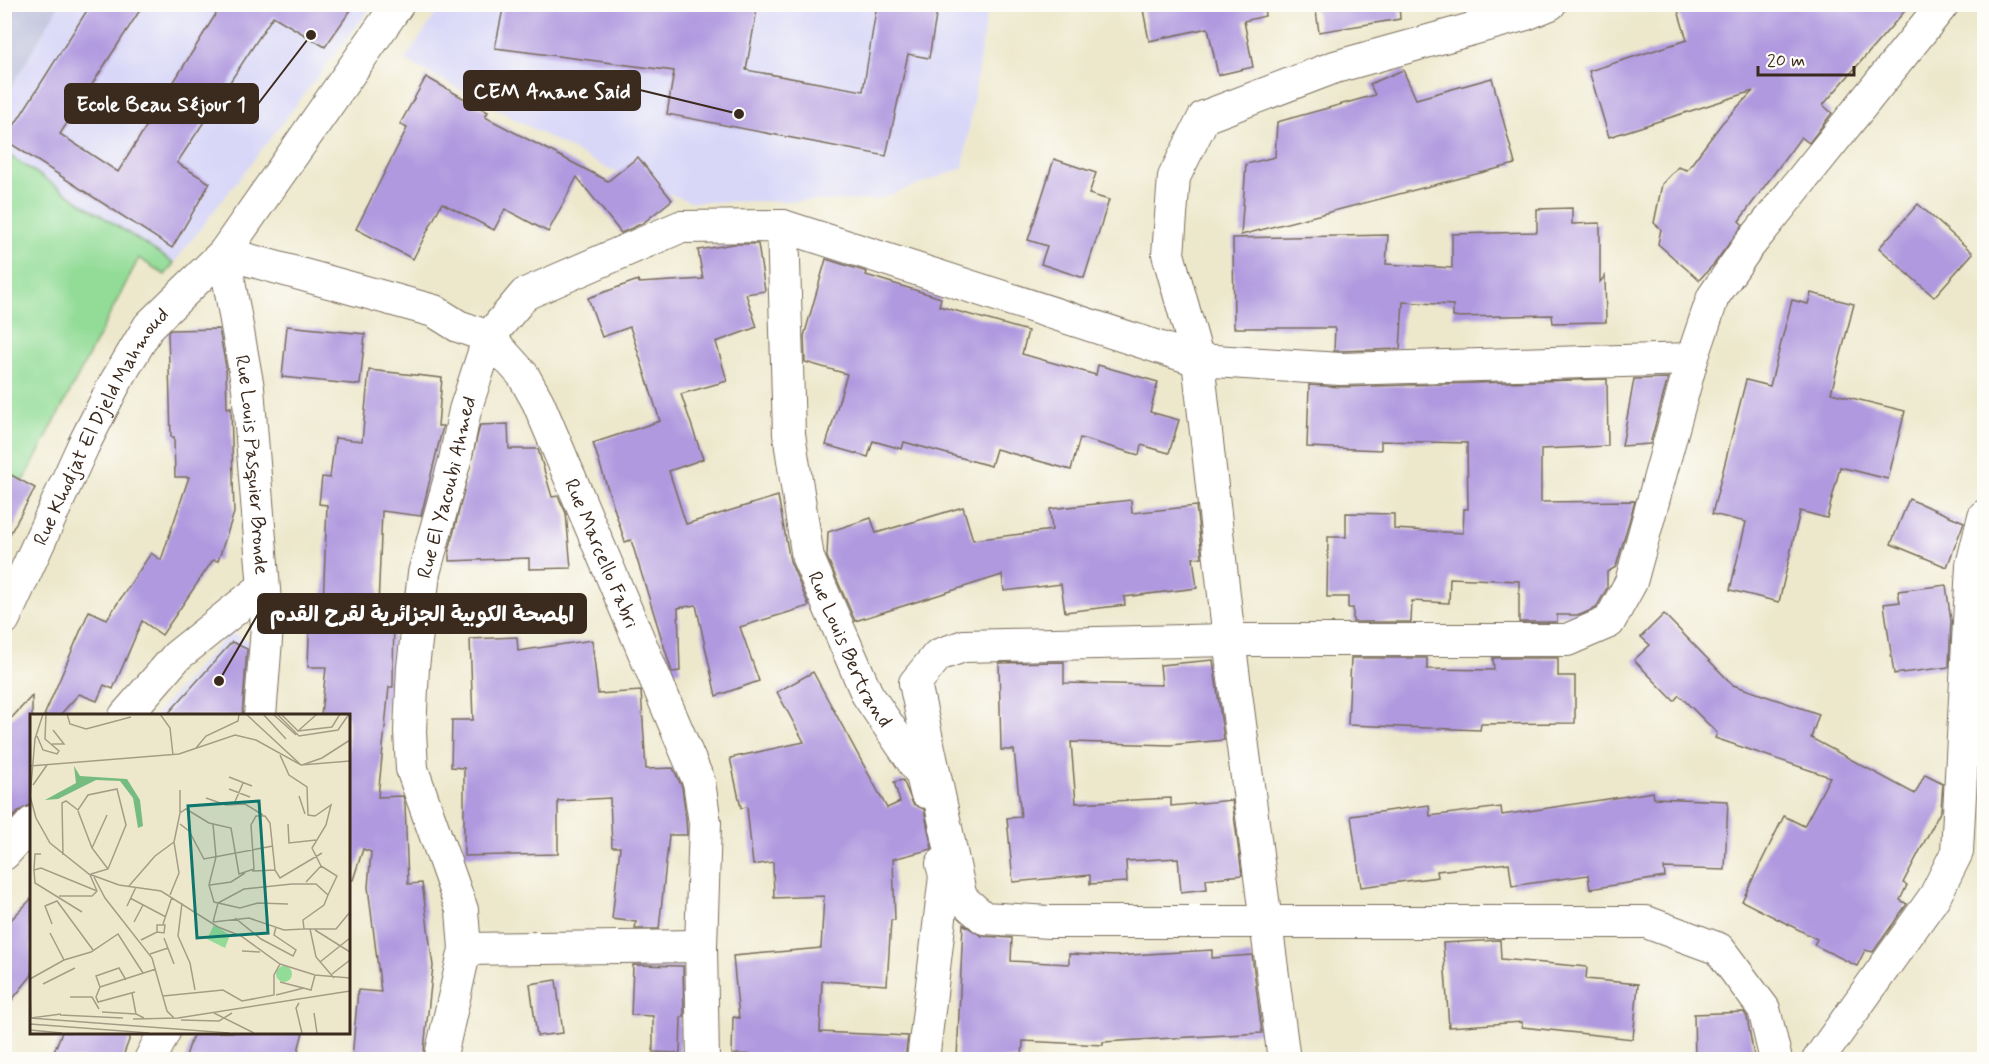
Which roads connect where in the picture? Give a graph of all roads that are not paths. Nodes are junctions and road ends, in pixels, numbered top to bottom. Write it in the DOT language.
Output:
graph roads {
  1 [pos="398,4"];
  2 [pos="1550,4"];
  3 [pos="1943,4"];
  4 [pos="783,226"];
  5 [pos="224,253"];
  6 [pos="489,337"];
  7 [pos="1692,359"];
  8 [pos="1198,360"];
  9 [pos="1984,516"];
  10 [pos="263,587"];
  11 [pos="4,619"];
  12 [pos="1229,640"];
  13 [pos="1975,687"];
  14 [pos="127,714"];
  15 [pos="260,714"];
  16 [pos="30,825"];
  17 [pos="4,854"];
  18 [pos="1265,922"];
  19 [pos="701,946"];
  20 [pos="465,949"];
  21 [pos="163,1034"];
  22 [pos="150,1059"];
  23 [pos="440,1059"];
  24 [pos="703,1059"];
  25 [pos="923,1059"];
  26 [pos="1284,1059"];
  27 [pos="1776,1059"];
  28 [pos="1818,1059"];
  1 -- 5 [label="street, Rue Khodjat El Djeld Mahmoud"];
  2 -- 8 [label="street"];
  3 -- 7 [label="street"];
  4 -- 6 [label="street"];
  4 -- 8 [label="street"];
  4 -- 25 [label="street, Rue Louis Bertrand"];
  5 -- 6 [label="street, Rue Marcello Fabri"];
  5 -- 10 [label="street, Rue Louis Pasquier Bronde"];
  5 -- 11 [label="street, Rue Khodjat El Djeld Mahmoud"];
  6 -- 19 [label="street, Rue Marcello Fabri"];
  6 -- 20 [label="street, Rue El Yacoubi Ahmed"];
  7 -- 8 [label="street"];
  7 -- 12 [label="street"];
  8 -- 12 [label="street"];
  9 -- 13 [label="street"];
  10 -- 14 [label="street"];
  10 -- 15 [label="street, Rue Louis Pasquier Bronde"];
  12 -- 18 [label="street"];
  12 -- 18 [label="street"];
  13 -- 28 [label="street"];
  16 -- 17 [label="street"];
  18 -- 26 [label="street"];
  18 -- 27 [label="street"];
  19 -- 20 [label="street"];
  19 -- 24 [label="street, Rue Marcello Fabri"];
  20 -- 23 [label="street, Rue El Yacoubi Ahmed"];
  21 -- 22 [label="street"];
}
